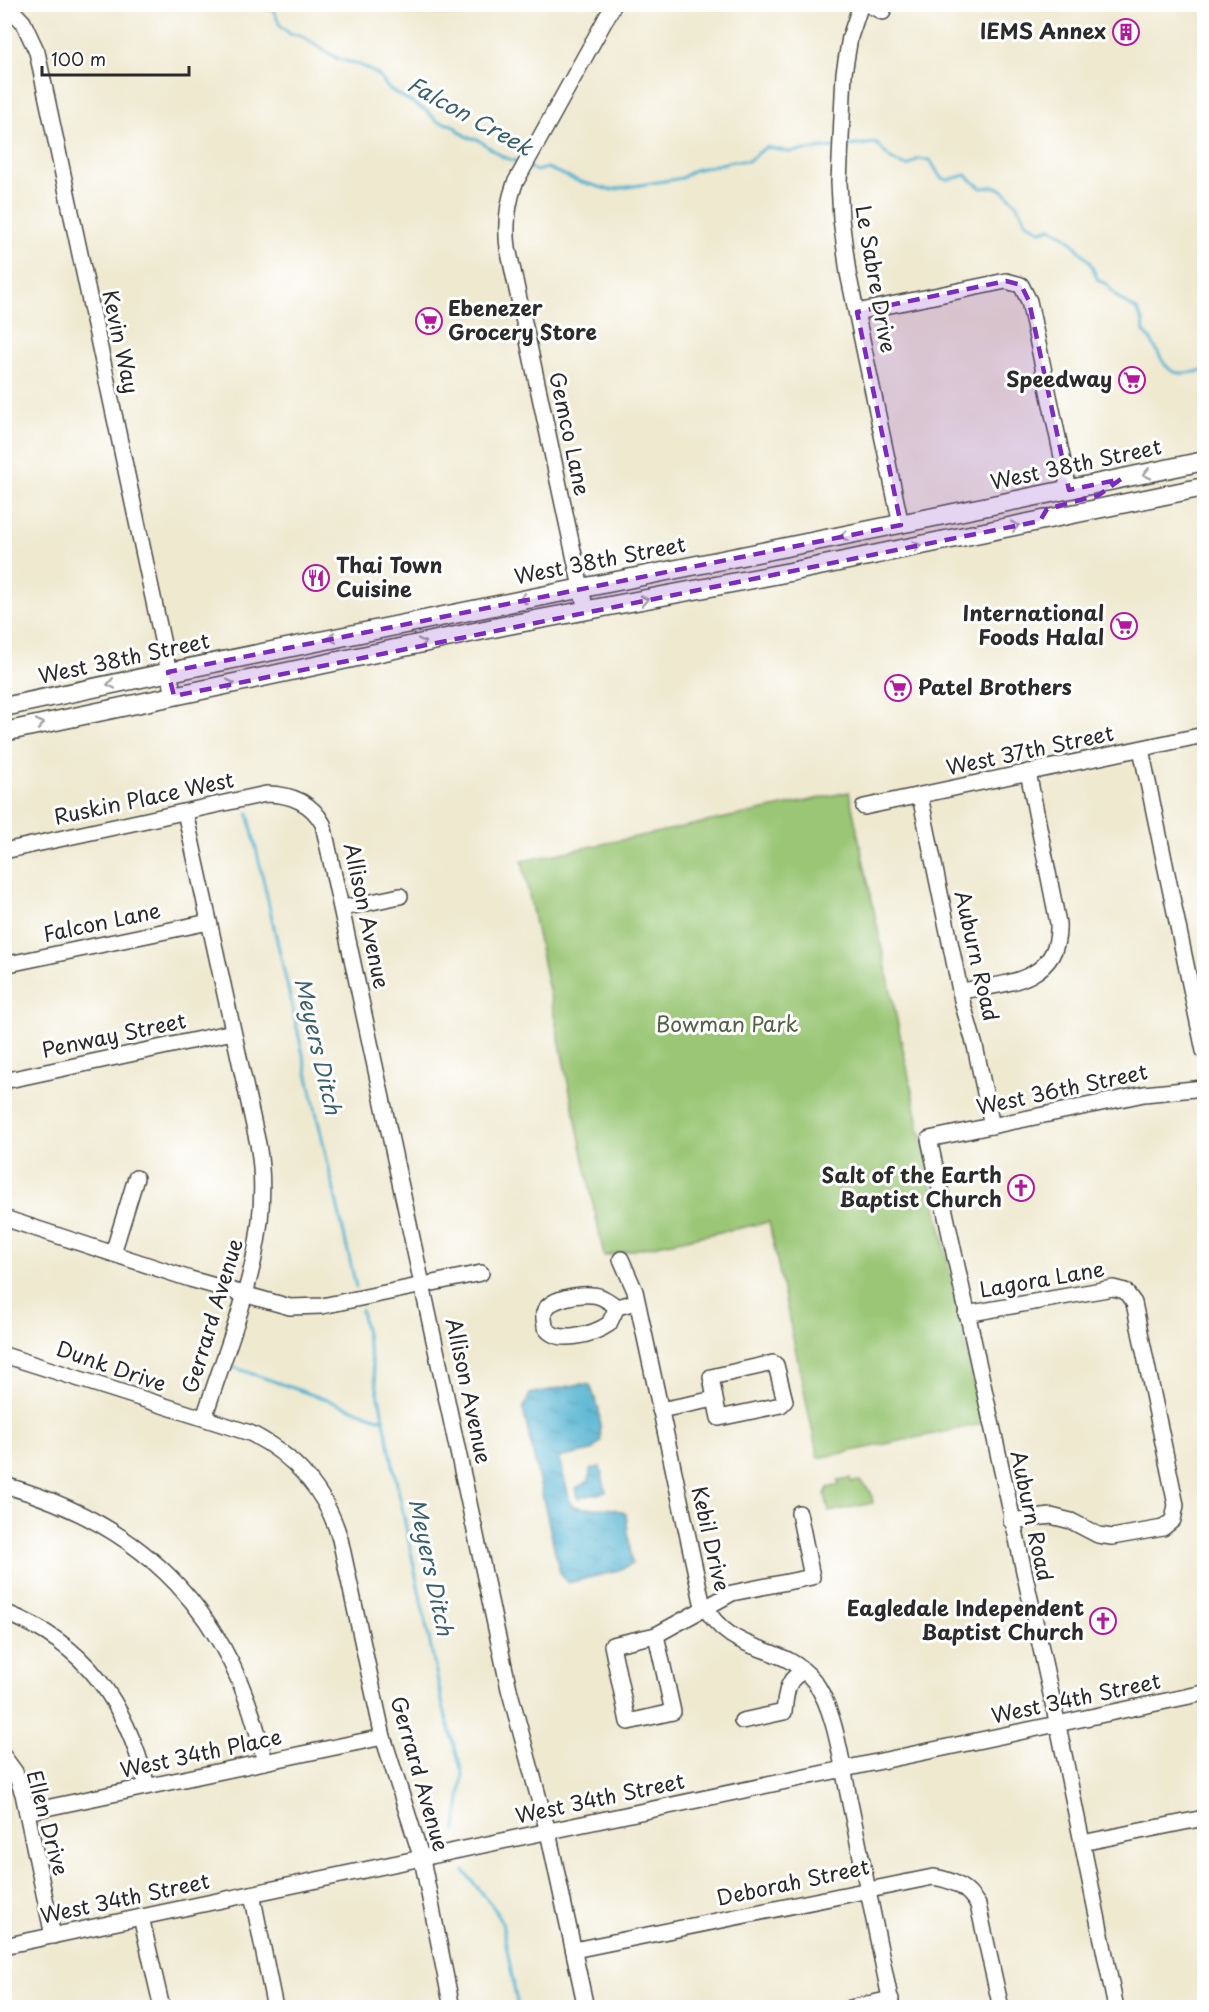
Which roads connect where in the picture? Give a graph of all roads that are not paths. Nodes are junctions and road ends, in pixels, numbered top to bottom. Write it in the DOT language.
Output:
graph roads {
  1 [pos="6,4"];
  2 [pos="614,4"];
  3 [pos="861,4"];
  4 [pos="867,4"];
  5 [pos="884,12"];
  6 [pos="857,312"];
  7 [pos="1204,462"];
  8 [pos="1121,479"];
  9 [pos="1204,487"];
  10 [pos="1069,490"];
  11 [pos="1040,521"];
  12 [pos="902,525"];
  13 [pos="790,572"];
  14 [pos="581,588"];
  15 [pos="586,611"];
  16 [pos="168,672"];
  17 [pos="174,696"];
  18 [pos="4,707"];
  19 [pos="4,732"];
  20 [pos="1204,735"];
  21 [pos="1141,749"];
  22 [pos="1028,772"];
  23 [pos="920,796"];
  24 [pos="292,797"];
  25 [pos="864,807"];
  26 [pos="185,812"];
  27 [pos="4,851"];
  28 [pos="400,896"];
  29 [pos="343,908"];
  30 [pos="209,922"];
  31 [pos="4,965"];
  32 [pos="960,991"];
  33 [pos="233,1032"];
  34 [pos="1204,1051"];
  35 [pos="4,1081"];
  36 [pos="1204,1088"];
  37 [pos="992,1126"];
  38 [pos="929,1139"];
  39 [pos="136,1178"];
  40 [pos="4,1218"];
  41 [pos="113,1253"];
  42 [pos="621,1259"];
  43 [pos="481,1273"];
  44 [pos="424,1285"];
  45 [pos="244,1294"];
  46 [pos="637,1302"];
  47 [pos="617,1307"];
  48 [pos="966,1314"];
  49 [pos="4,1355"];
  50 [pos="715,1399"];
  51 [pos="660,1410"];
  52 [pos="204,1418"];
  53 [pos="4,1485"];
  54 [pos="800,1513"];
  55 [pos="1011,1521"];
  56 [pos="705,1608"];
  57 [pos="4,1612"];
  58 [pos="656,1635"];
  59 [pos="804,1672"];
  60 [pos="1204,1693"];
  61 [pos="742,1720"];
  62 [pos="1057,1724"];
  63 [pos="383,1737"];
  64 [pos="4,1756"];
  65 [pos="265,1762"];
  66 [pos="843,1769"];
  67 [pos="147,1786"];
  68 [pos="27,1812"];
  69 [pos="1204,1818"];
  70 [pos="548,1832"];
  71 [pos="1082,1842"];
  72 [pos="422,1859"];
  73 [pos="868,1889"];
  74 [pos="252,1894"];
  75 [pos="141,1917"];
  76 [pos="53,1936"];
  77 [pos="4,1947"];
  78 [pos="574,1950"];
  79 [pos="892,2003"];
  80 [pos="162,2007"];
  81 [pos="275,2007"];
  82 [pos="452,2007"];
  83 [pos="586,2007"];
  84 [pos="850,2007"];
  85 [pos="1001,2007"];
  86 [pos="1116,2007"];
  1 -- 16 [label="street, Kevin Way"];
  2 -- 14 [label="street, Gemco Lane"];
  3 -- 6 [label="street, Le Sabre Drive"];
  4 -- 5 [label="street"];
  6 -- 10 [label="street"];
  6 -- 12 [label="street, Le Sabre Drive"];
  7 -- 8 [label="main road, West 38th Street, one-way"];
  8 -- 10 [label="main road, West 38th Street"];
  8 -- 11 [label="main road"];
  9 -- 11 [label="main road"];
  10 -- 12 [label="main road, West 38th Street"];
  13 -- 11 [label="main road, one-way"];
  12 -- 13 [label="main road"];
  12 -- 14 [label="main road, West 38th Street, one-way"];
  15 -- 13 [label="main road, one-way"];
  14 -- 15 [label="street, Gemco Lane"];
  14 -- 16 [label="main road, West 38th Street, one-way"];
  17 -- 15 [label="main road, one-way"];
  16 -- 17 [label="street, Kevin Way"];
  16 -- 18 [label="main road, West 38th Street, one-way"];
  19 -- 17 [label="main road, one-way"];
  20 -- 21 [label="street, West 37th Street"];
  21 -- 22 [label="street, West 37th Street"];
  21 -- 34 [label="street"];
  22 -- 23 [label="street, West 37th Street"];
  22 -- 32 [label="street"];
  23 -- 25 [label="street, West 37th Street"];
  23 -- 32 [label="street, Auburn Road"];
  24 -- 26 [label="street, Ruskin Place West"];
  24 -- 29 [label="street, Allison Avenue"];
  26 -- 27 [label="street, Ruskin Place West"];
  26 -- 30 [label="street, Gerrard Avenue"];
  28 -- 29 [label="street"];
  29 -- 44 [label="street, Allison Avenue"];
  30 -- 31 [label="street, Falcon Lane"];
  30 -- 33 [label="street, Gerrard Avenue"];
  32 -- 37 [label="street, Auburn Road"];
  33 -- 35 [label="street, Penway Street"];
  33 -- 45 [label="street, Gerrard Avenue"];
  36 -- 37 [label="street, West 36th Street"];
  37 -- 38 [label="street, West 36th Street"];
  38 -- 48 [label="street, Auburn Road"];
  39 -- 41 [label="street"];
  40 -- 41 [label="street"];
  41 -- 45 [label="street"];
  42 -- 46 [label="street, Kebil Drive"];
  43 -- 44 [label="street"];
  44 -- 45 [label="street"];
  44 -- 70 [label="street, Allison Avenue"];
  45 -- 52 [label="street, Gerrard Avenue"];
  46 -- 47 [label="street"];
  46 -- 51 [label="street, Kebil Drive"];
  48 -- 55 [label="street, Auburn Road"];
  48 -- 55 [label="street, Lagora Lane"];
  49 -- 52 [label="street, Dunk Drive"];
  50 -- 50 [label="street"];
  50 -- 51 [label="street"];
  51 -- 56 [label="street, Kebil Drive"];
  52 -- 63 [label="street, Gerrard Avenue"];
  53 -- 65 [label="street"];
  54 -- 56 [label="street"];
  55 -- 62 [label="street, Auburn Road"];
  56 -- 58 [label="street"];
  56 -- 59 [label="street, Kebil Drive"];
  57 -- 67 [label="street"];
  58 -- 58 [label="street"];
  59 -- 61 [label="street"];
  59 -- 66 [label="street, Kebil Drive"];
  60 -- 62 [label="street, West 34th Street"];
  62 -- 66 [label="street, West 34th Street"];
  62 -- 71 [label="street, Auburn Road"];
  63 -- 65 [label="street, West 34th Place"];
  63 -- 72 [label="street, Gerrard Avenue"];
  64 -- 68 [label="street, Ellen Drive"];
  65 -- 67 [label="street, West 34th Place"];
  66 -- 70 [label="street, West 34th Street"];
  66 -- 73 [label="street, Kebil Drive"];
  67 -- 68 [label="street, West 34th Place"];
  68 -- 76 [label="street, Ellen Drive"];
  69 -- 71 [label="street"];
  70 -- 72 [label="street, West 34th Street"];
  70 -- 78 [label="street, Allison Avenue"];
  71 -- 86 [label="street, Auburn Road"];
  72 -- 74 [label="street, West 34th Street"];
  72 -- 82 [label="street, Gerrard Avenue"];
  73 -- 78 [label="street, Deborah Street"];
  73 -- 79 [label="street, Kebil Drive"];
  73 -- 85 [label="street, Deborah Street"];
  74 -- 75 [label="street, West 34th Street"];
  74 -- 81 [label="street"];
  75 -- 76 [label="street, West 34th Street"];
  75 -- 80 [label="street"];
  76 -- 77 [label="street, West 34th Street"];
  78 -- 83 [label="street, Allison Avenue"];
  79 -- 84 [label="street"];
}
